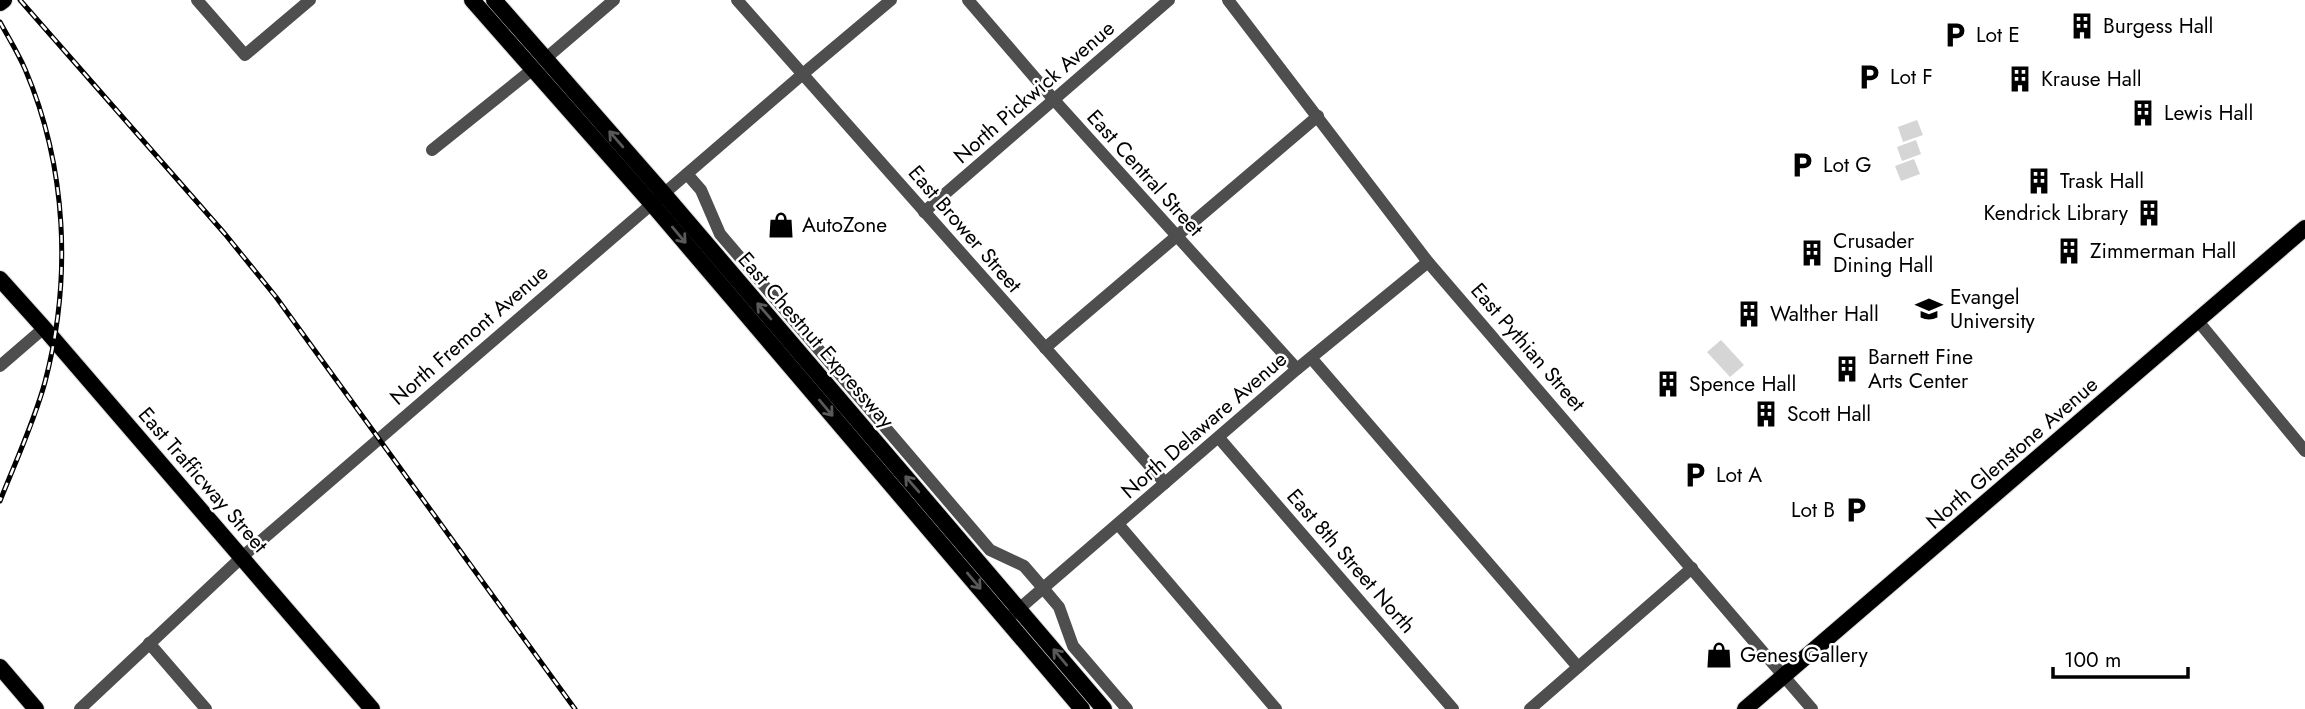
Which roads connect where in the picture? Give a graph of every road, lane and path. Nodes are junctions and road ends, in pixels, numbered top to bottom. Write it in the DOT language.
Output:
graph roads {
  1 [pos="197,0"];
  2 [pos="310,0"];
  3 [pos="472,0"];
  4 [pos="494,0"];
  5 [pos="614,0"];
  6 [pos="737,0"];
  7 [pos="891,0"];
  8 [pos="968,0"];
  9 [pos="1169,0"];
  10 [pos="1228,0"];
  11 [pos="539,64"];
  12 [pos="803,73"];
  13 [pos="1055,101"];
  14 [pos="1318,116"];
  15 [pos="432,150"];
  16 [pos="687,174"];
  17 [pos="658,199"];
  18 [pos="924,212"];
  19 [pos="2305,228"];
  20 [pos="1177,238"];
  21 [pos="1428,262"];
  22 [pos="0,279"];
  23 [pos="2198,321"];
  24 [pos="44,328"];
  25 [pos="1045,348"];
  26 [pos="1312,359"];
  27 [pos="0,366"];
  28 [pos="1297,369"];
  29 [pos="1219,438"];
  30 [pos="2305,451"];
  31 [pos="1165,483"];
  32 [pos="1118,524"];
  33 [pos="242,558"];
  34 [pos="1692,568"];
  35 [pos="1043,587"];
  36 [pos="1013,614"];
  37 [pos="149,643"];
  38 [pos="0,667"];
  39 [pos="1578,667"];
  40 [pos="1784,675"];
  41 [pos="36,709"];
  42 [pos="80,709"];
  43 [pos="206,709"];
  44 [pos="372,709"];
  45 [pos="1082,709"];
  46 [pos="1104,709"];
  47 [pos="1127,709"];
  48 [pos="1276,709"];
  49 [pos="1453,709"];
  50 [pos="1530,709"];
  51 [pos="1745,709"];
  52 [pos="1812,709"];
  1 -- 2 [label="street"];
  3 -- 11 [label="main road, East Chestnut Expressway"];
  4 -- 11 [label="main road, East Chestnut Expressway"];
  5 -- 11 [label="street"];
  6 -- 12 [label="street, East Brower Street"];
  7 -- 12 [label="street, North Fremont Avenue"];
  8 -- 13 [label="street, East Central Street"];
  9 -- 13 [label="street, North Pickwick Avenue"];
  10 -- 14 [label="street, East Pythian Street"];
  11 -- 15 [label="street"];
  11 -- 17 [label="main road, East Chestnut Expressway"];
  12 -- 16 [label="street, North Fremont Avenue"];
  12 -- 18 [label="street, East Brower Street"];
  13 -- 18 [label="street, North Pickwick Avenue"];
  13 -- 20 [label="street, East Central Street"];
  14 -- 20 [label="street"];
  14 -- 21 [label="street, East Pythian Street"];
  16 -- 17 [label="street, North Fremont Avenue"];
  16 -- 35 [label="street"];
  17 -- 33 [label="street, North Fremont Avenue"];
  17 -- 36 [label="main road, East Chestnut Expressway"];
  18 -- 25 [label="street, East Brower Street"];
  19 -- 23 [label="main road, North Glenstone Avenue"];
  20 -- 25 [label="street"];
  20 -- 28 [label="street, East Central Street"];
  21 -- 26 [label="street, North Delaware Avenue"];
  21 -- 34 [label="street, East Pythian Street"];
  22 -- 24 [label="main road, East Trafficway Street"];
  23 -- 30 [label="street"];
  23 -- 40 [label="main road, North Glenstone Avenue"];
  24 -- 27 [label="street"];
  24 -- 33 [label="main road, East Trafficway Street"];
  25 -- 31 [label="street, East Brower Street"];
  26 -- 28 [label="street, North Delaware Avenue"];
  26 -- 39 [label="street"];
  28 -- 29 [label="street, North Delaware Avenue"];
  29 -- 31 [label="street, North Delaware Avenue"];
  29 -- 49 [label="street, East 8th Street North"];
  31 -- 32 [label="street, North Delaware Avenue"];
  32 -- 35 [label="street, North Delaware Avenue"];
  32 -- 48 [label="street"];
  33 -- 37 [label="street, North Fremont Avenue"];
  33 -- 44 [label="main road, East Trafficway Street"];
  34 -- 39 [label="street"];
  34 -- 40 [label="street, East Pythian Street"];
  35 -- 36 [label="street, North Delaware Avenue"];
  35 -- 47 [label="street"];
  36 -- 45 [label="main road, East Chestnut Expressway"];
  46 -- 36 [label="main road, East Chestnut Expressway, one-way"];
  37 -- 42 [label="street, North Fremont Avenue"];
  37 -- 43 [label="street"];
  38 -- 41 [label="main road"];
  39 -- 50 [label="street"];
  40 -- 51 [label="main road, North Glenstone Avenue"];
  40 -- 52 [label="street, East Pythian Street"];
}
